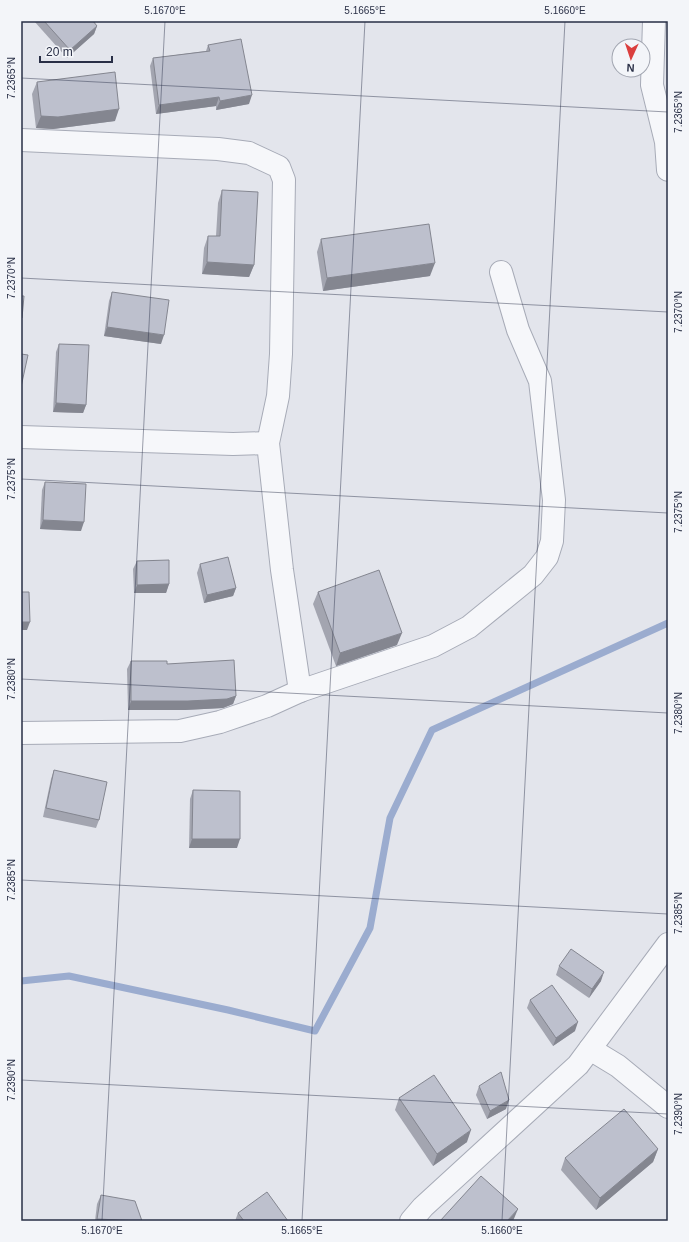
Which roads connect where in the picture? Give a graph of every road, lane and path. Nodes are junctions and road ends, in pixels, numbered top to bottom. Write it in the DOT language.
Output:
graph roads {
  1 [pos="654,21"];
  2 [pos="21,140"];
  3 [pos="668,170"];
  4 [pos="501,272"];
  5 [pos="21,437"];
  6 [pos="268,443"];
  7 [pos="300,691"];
  8 [pos="21,733"];
  9 [pos="668,944"];
  10 [pos="590,1049"];
  11 [pos="668,1108"];
  12 [pos="411,1221"];
  1 -- 3 [label="street"];
  2 -- 6 [label="street"];
  4 -- 7 [label="street"];
  5 -- 6 [label="street"];
  6 -- 7 [label="street"];
  7 -- 8 [label="street"];
  9 -- 10 [label="street"];
  10 -- 11 [label="street"];
  10 -- 12 [label="street"];
}
